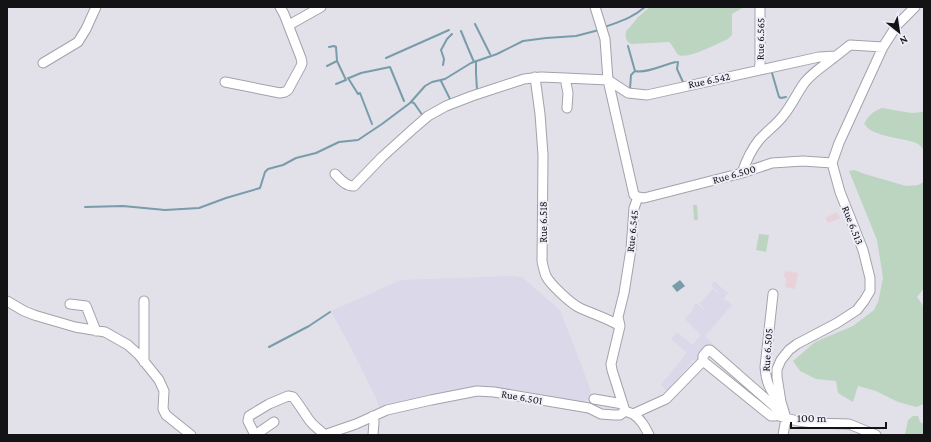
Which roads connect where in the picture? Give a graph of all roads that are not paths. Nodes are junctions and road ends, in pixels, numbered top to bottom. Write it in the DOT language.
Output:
graph roads {
  1 [pos="96,7"];
  2 [pos="280,7"];
  3 [pos="321,7"];
  4 [pos="595,7"];
  5 [pos="760,7"];
  6 [pos="915,7"];
  7 [pos="289,25"];
  8 [pos="883,47"];
  9 [pos="836,56"];
  10 [pos="43,63"];
  11 [pos="759,70"];
  12 [pos="535,77"];
  13 [pos="565,78"];
  14 [pos="608,80"];
  15 [pos="225,82"];
  16 [pos="567,108"];
  17 [pos="832,163"];
  18 [pos="742,173"];
  19 [pos="335,174"];
  20 [pos="638,198"];
  21 [pos="773,294"];
  22 [pos="7,301"];
  23 [pos="144,301"];
  24 [pos="70,304"];
  25 [pos="620,326"];
  26 [pos="96,331"];
  27 [pos="703,361"];
  28 [pos="144,362"];
  29 [pos="594,399"];
  30 [pos="781,402"];
  31 [pos="627,410"];
  32 [pos="776,414"];
  33 [pos="373,416"];
  34 [pos="786,418"];
  35 [pos="274,422"];
  36 [pos="871,434"];
  37 [pos="191,435"];
  38 [pos="255,435"];
  39 [pos="324,435"];
  40 [pos="373,435"];
  41 [pos="649,435"];
  42 [pos="783,435"];
  1 -- 10 [label="street"];
  2 -- 7 [label="street"];
  3 -- 7 [label="street"];
  4 -- 14 [label="street, Rue 6.545"];
  5 -- 11 [label="street, Rue 6.565"];
  6 -- 8 [label="street"];
  7 -- 15 [label="street"];
  8 -- 9 [label="street, Rue 6.542"];
  8 -- 17 [label="street"];
  9 -- 11 [label="street, Rue 6.542"];
  9 -- 18 [label="street"];
  11 -- 14 [label="street, Rue 6.542"];
  12 -- 13 [label="street"];
  12 -- 19 [label="street"];
  12 -- 25 [label="street, Rue 6.518"];
  13 -- 14 [label="street"];
  13 -- 16 [label="street"];
  14 -- 20 [label="street, Rue 6.545"];
  17 -- 18 [label="street, Rue 6.500"];
  17 -- 30 [label="street, Rue 6.513"];
  18 -- 20 [label="street, Rue 6.500"];
  20 -- 25 [label="street, Rue 6.545"];
  21 -- 30 [label="street, Rue 6.505"];
  22 -- 26 [label="street"];
  23 -- 28 [label="street"];
  24 -- 26 [label="street"];
  25 -- 31 [label="street, Rue 6.545"];
  26 -- 28 [label="street"];
  27 -- 31 [label="street, Rue 6.501"];
  27 -- 32 [label="street"];
  27 -- 32 [label="street, Rue 6.501"];
  28 -- 37 [label="street"];
  29 -- 31 [label="street"];
  30 -- 34 [label="street, Rue 6.513"];
  31 -- 33 [label="street, Rue 6.501"];
  31 -- 41 [label="street"];
  32 -- 34 [label="street"];
  33 -- 39 [label="street, Rue 6.501"];
  33 -- 40 [label="street"];
  34 -- 36 [label="street"];
  34 -- 42 [label="street"];
  35 -- 38 [label="street"];
  38 -- 39 [label="street"];
}
